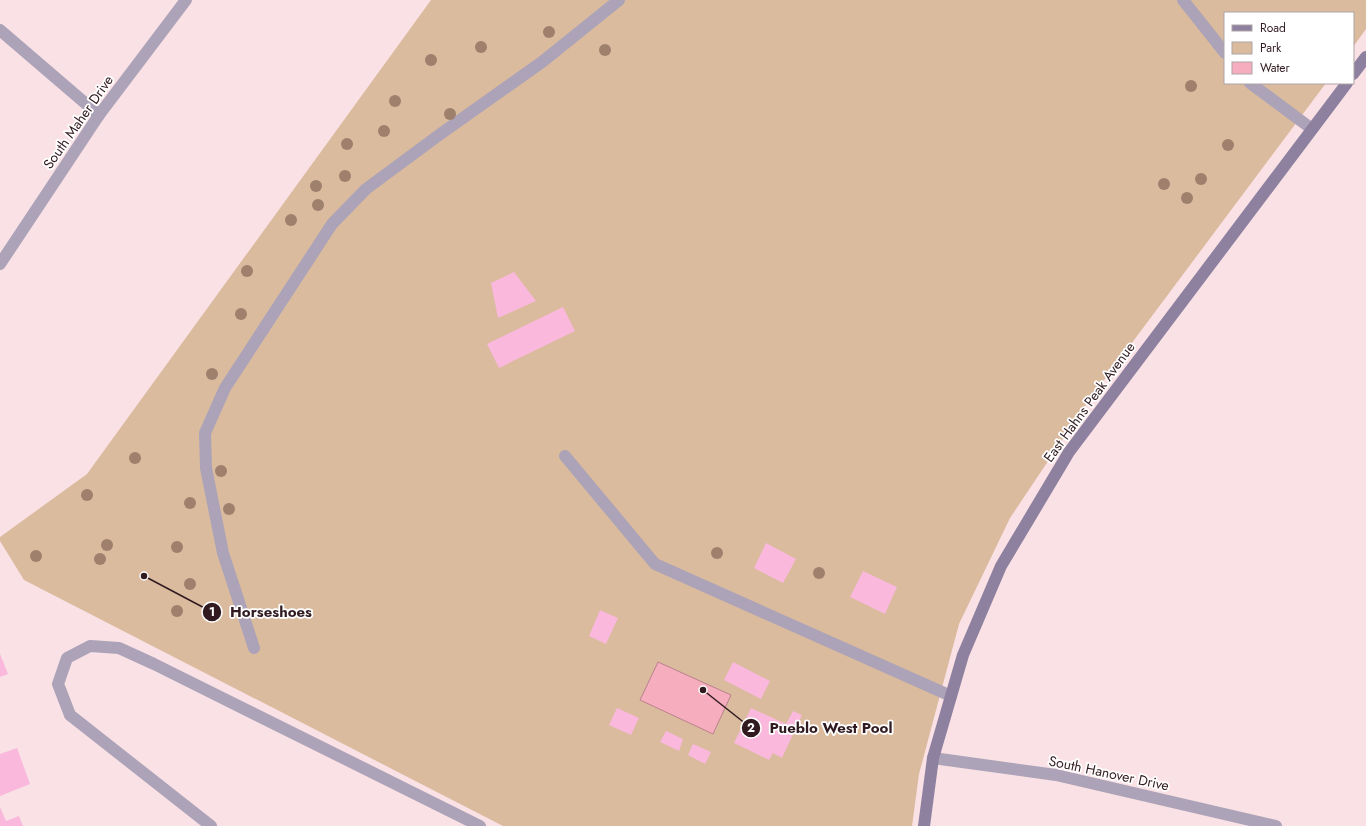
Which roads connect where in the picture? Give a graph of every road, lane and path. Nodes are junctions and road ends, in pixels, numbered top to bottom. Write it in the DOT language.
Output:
graph roads {
  1 [pos="186,0"];
  2 [pos="619,0"];
  3 [pos="1182,0"];
  4 [pos="0,30"];
  5 [pos="1224,52"];
  6 [pos="1366,57"];
  7 [pos="1354,73"];
  8 [pos="1251,84"];
  9 [pos="1345,84"];
  10 [pos="99,115"];
  11 [pos="1312,129"];
  12 [pos="0,264"];
  13 [pos="566,456"];
  14 [pos="254,648"];
  15 [pos="951,696"];
  16 [pos="933,758"];
  17 [pos="211,826"];
  18 [pos="480,826"];
  19 [pos="924,826"];
  20 [pos="1276,826"];
  1 -- 10 [label="street, South Maher Drive"];
  2 -- 14 [label="street"];
  3 -- 5 [label="street"];
  4 -- 10 [label="street"];
  6 -- 7 [label="street"];
  8 -- 11 [label="street"];
  9 -- 11 [label="street, East Hahns Peak Avenue"];
  10 -- 12 [label="street, South Maher Drive"];
  11 -- 15 [label="street, East Hahns Peak Avenue"];
  13 -- 15 [label="street"];
  15 -- 16 [label="street, East Hahns Peak Avenue"];
  16 -- 19 [label="street, East Hahns Peak Avenue"];
  16 -- 20 [label="street, South Hanover Drive"];
  17 -- 18 [label="street"];
}
